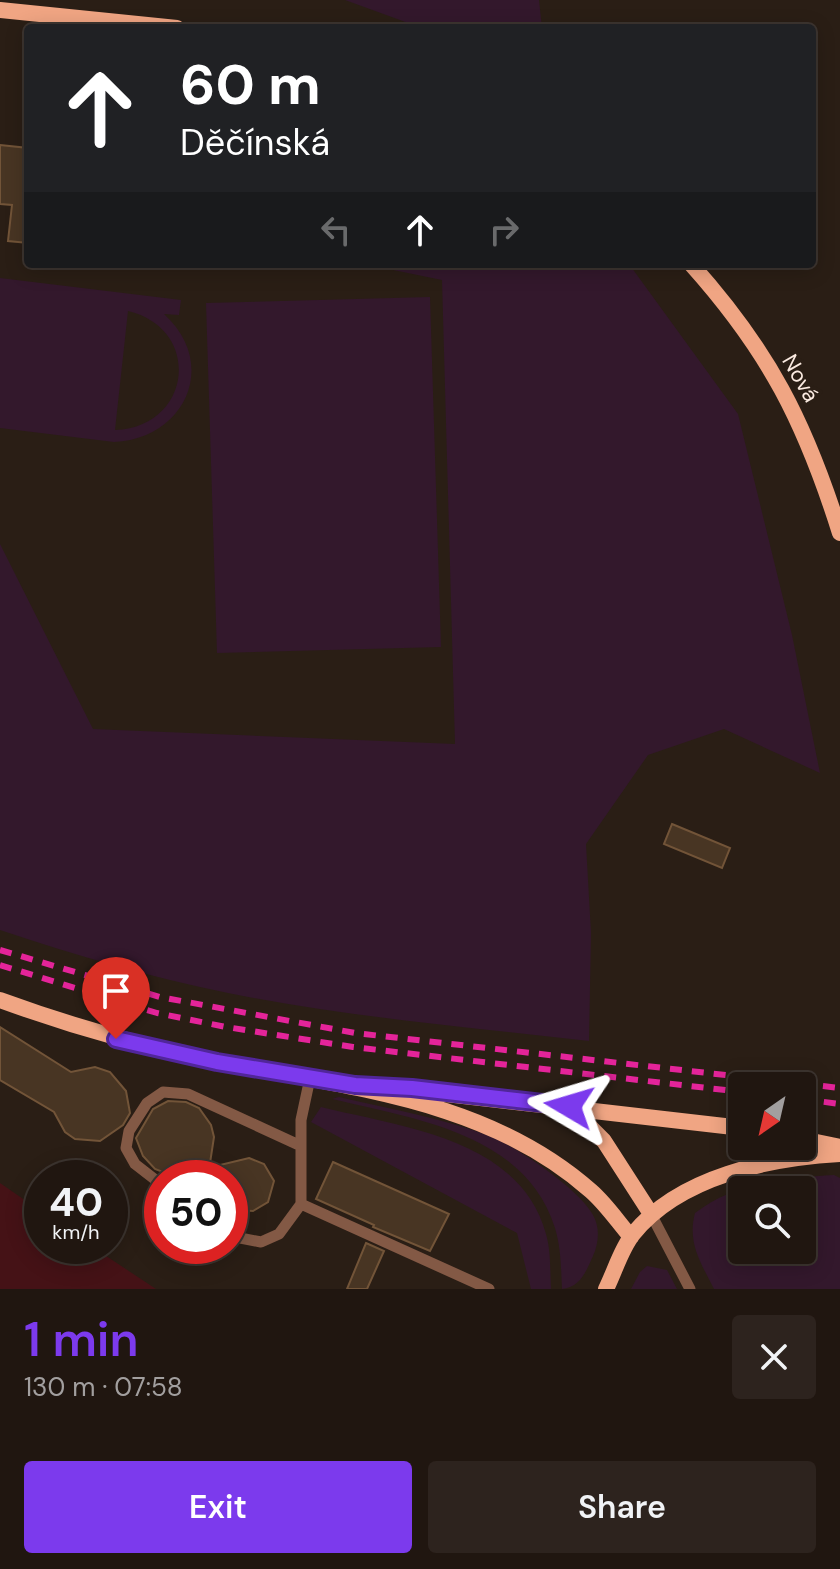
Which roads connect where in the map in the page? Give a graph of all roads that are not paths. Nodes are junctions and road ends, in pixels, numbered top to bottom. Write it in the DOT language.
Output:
graph roads {
  1 [pos="0,10"];
  2 [pos="138,24"];
  3 [pos="695,268"];
  4 [pos="840,533"];
  5 [pos="0,1000"];
  6 [pos="310,1078"];
  7 [pos="355,1085"];
  8 [pos="569,1106"];
  9 [pos="728,1126"];
  10 [pos="816,1142"];
  11 [pos="301,1146"];
  12 [pos="840,1147"];
  13 [pos="840,1154"];
  14 [pos="144,1171"];
  15 [pos="301,1204"];
  16 [pos="651,1214"];
  17 [pos="631,1237"];
  18 [pos="248,1239"];
  19 [pos="489,1289"];
  20 [pos="606,1289"];
  21 [pos="690,1289"];
  1 -- 2 [label="main road"];
  3 -- 4 [label="main road, Nová"];
  5 -- 6 [label="main road"];
  6 -- 7 [label="main road"];
  6 -- 11 [label="lane"];
  7 -- 8 [label="main road"];
  7 -- 17 [label="main road"];
  8 -- 9 [label="main road"];
  8 -- 16 [label="main road"];
  10 -- 12 [label="main road"];
  11 -- 14 [label="lane"];
  11 -- 15 [label="lane"];
  13 -- 16 [label="main road"];
  15 -- 18 [label="lane"];
  15 -- 19 [label="lane"];
  16 -- 17 [label="main road"];
  16 -- 21 [label="lane"];
  17 -- 20 [label="main road"];
}
